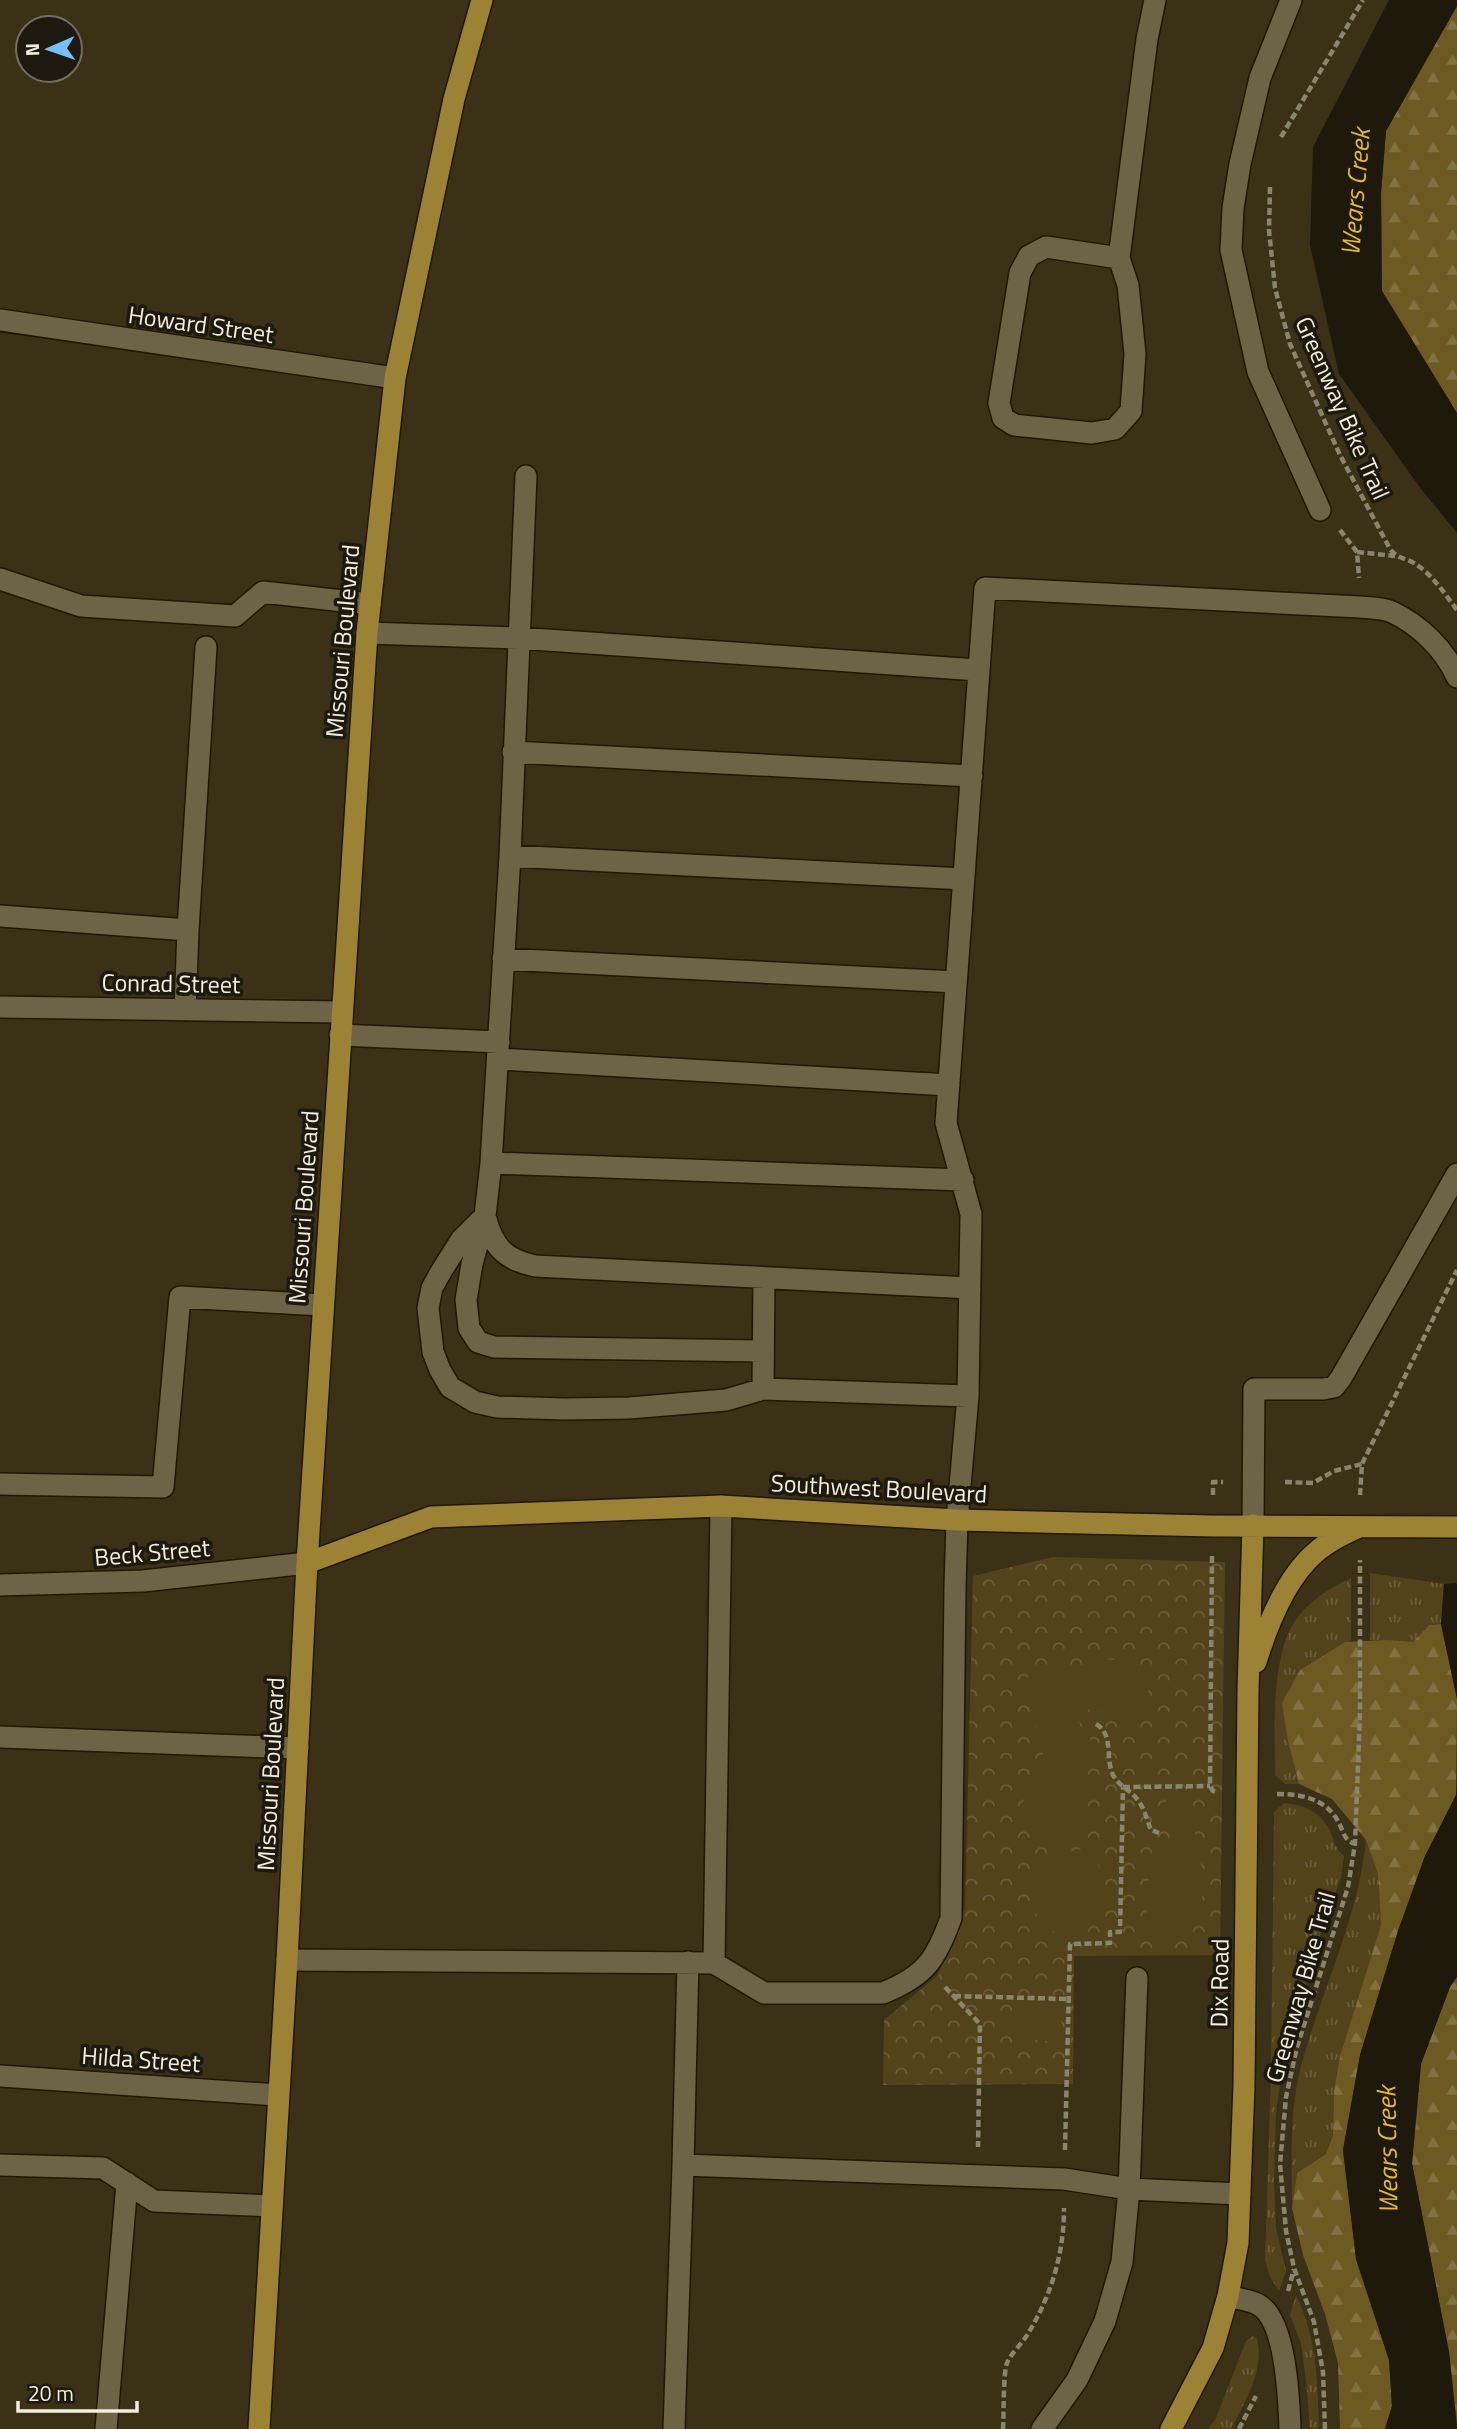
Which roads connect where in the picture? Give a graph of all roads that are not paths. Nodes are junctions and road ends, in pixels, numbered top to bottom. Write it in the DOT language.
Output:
graph roads {
  1 [pos="482,0"];
  2 [pos="1155,0"];
  3 [pos="1291,0"];
  4 [pos="1119,258"];
  5 [pos="0,320"];
  6 [pos="395,378"];
  7 [pos="526,476"];
  8 [pos="1320,510"];
  9 [pos="0,579"];
  10 [pos="370,604"];
  11 [pos="367,633"];
  12 [pos="518,638"];
  13 [pos="206,647"];
  14 [pos="978,670"];
  15 [pos="1457,677"];
  16 [pos="513,752"];
  17 [pos="972,776"];
  18 [pos="510,856"];
  19 [pos="964,879"];
  20 [pos="0,916"];
  21 [pos="188,930"];
  22 [pos="503,958"];
  23 [pos="957,982"];
  24 [pos="0,1007"];
  25 [pos="185,1010"];
  26 [pos="341,1012"];
  27 [pos="340,1035"];
  28 [pos="499,1050"];
  29 [pos="949,1085"];
  30 [pos="491,1163"];
  31 [pos="1457,1174"];
  32 [pos="963,1180"];
  33 [pos="485,1216"];
  34 [pos="764,1279"];
  35 [pos="970,1288"];
  36 [pos="323,1305"];
  37 [pos="763,1351"];
  38 [pos="763,1389"];
  39 [pos="968,1396"];
  40 [pos="0,1484"];
  41 [pos="720,1506"];
  42 [pos="957,1520"];
  43 [pos="1254,1525"];
  44 [pos="1360,1526"];
  45 [pos="1457,1527"];
  46 [pos="307,1563"];
  47 [pos="0,1585"];
  48 [pos="1248,1691"];
  49 [pos="0,1737"];
  50 [pos="298,1748"];
  51 [pos="287,1960"];
  52 [pos="688,1962"];
  53 [pos="714,1963"];
  54 [pos="1136,1978"];
  55 [pos="0,2076"];
  56 [pos="278,2095"];
  57 [pos="0,2165"];
  58 [pos="684,2165"];
  59 [pos="127,2183"];
  60 [pos="1129,2189"];
  61 [pos="1240,2194"];
  62 [pos="272,2206"];
  63 [pos="1228,2296"];
  64 [pos="106,2429"];
  65 [pos="258,2429"];
  66 [pos="674,2429"];
  67 [pos="1042,2429"];
  68 [pos="1171,2429"];
  69 [pos="1290,2429"];
  1 -- 6 [label="main road, Missouri Boulevard"];
  2 -- 4 [label="street"];
  3 -- 8 [label="street"];
  4 -- 4 [label="street"];
  5 -- 6 [label="street, Howard Street"];
  6 -- 10 [label="main road, Missouri Boulevard"];
  7 -- 12 [label="street"];
  9 -- 10 [label="street"];
  10 -- 11 [label="main road, Missouri Boulevard"];
  11 -- 12 [label="street"];
  11 -- 26 [label="main road, Missouri Boulevard"];
  12 -- 14 [label="street"];
  12 -- 16 [label="street"];
  13 -- 21 [label="street"];
  14 -- 15 [label="street"];
  14 -- 17 [label="street"];
  16 -- 17 [label="street"];
  16 -- 18 [label="street"];
  17 -- 19 [label="street"];
  18 -- 19 [label="street"];
  18 -- 22 [label="street"];
  19 -- 23 [label="street"];
  20 -- 21 [label="street"];
  21 -- 25 [label="street"];
  22 -- 23 [label="street"];
  22 -- 28 [label="street"];
  23 -- 29 [label="street"];
  24 -- 25 [label="street, Conrad Street"];
  25 -- 26 [label="street, Conrad Street"];
  26 -- 27 [label="main road, Missouri Boulevard"];
  27 -- 28 [label="street"];
  27 -- 36 [label="main road, Missouri Boulevard"];
  28 -- 29 [label="street"];
  28 -- 30 [label="street"];
  29 -- 32 [label="street"];
  30 -- 32 [label="street"];
  30 -- 33 [label="street"];
  31 -- 43 [label="street"];
  32 -- 35 [label="street"];
  33 -- 34 [label="street"];
  33 -- 37 [label="street"];
  33 -- 38 [label="street"];
  34 -- 35 [label="street"];
  34 -- 37 [label="street"];
  35 -- 39 [label="street"];
  36 -- 40 [label="street"];
  36 -- 46 [label="main road, Missouri Boulevard"];
  37 -- 38 [label="street"];
  38 -- 39 [label="street"];
  39 -- 42 [label="street"];
  41 -- 42 [label="main road, Southwest Boulevard"];
  41 -- 46 [label="main road, Southwest Boulevard"];
  41 -- 53 [label="street"];
  42 -- 43 [label="main road, Southwest Boulevard"];
  42 -- 53 [label="street"];
  43 -- 44 [label="main road, Southwest Boulevard"];
  43 -- 48 [label="main road, Dix Road"];
  44 -- 45 [label="main road, Southwest Boulevard"];
  44 -- 48 [label="main road"];
  46 -- 47 [label="street, Beck Street"];
  46 -- 50 [label="main road, Missouri Boulevard"];
  48 -- 61 [label="main road, Dix Road"];
  49 -- 50 [label="street"];
  50 -- 51 [label="main road, Missouri Boulevard"];
  51 -- 52 [label="street"];
  51 -- 56 [label="main road, Missouri Boulevard"];
  52 -- 53 [label="street"];
  52 -- 58 [label="street"];
  54 -- 60 [label="street"];
  55 -- 56 [label="street, Hilda Street"];
  56 -- 62 [label="main road, Missouri Boulevard"];
  57 -- 59 [label="street"];
  58 -- 60 [label="street"];
  58 -- 66 [label="street"];
  59 -- 62 [label="street"];
  59 -- 64 [label="street"];
  60 -- 61 [label="street"];
  60 -- 67 [label="street"];
  61 -- 63 [label="main road, Dix Road"];
  62 -- 65 [label="main road, Missouri Boulevard"];
  63 -- 68 [label="main road, Dix Road"];
  63 -- 69 [label="street"];
}
